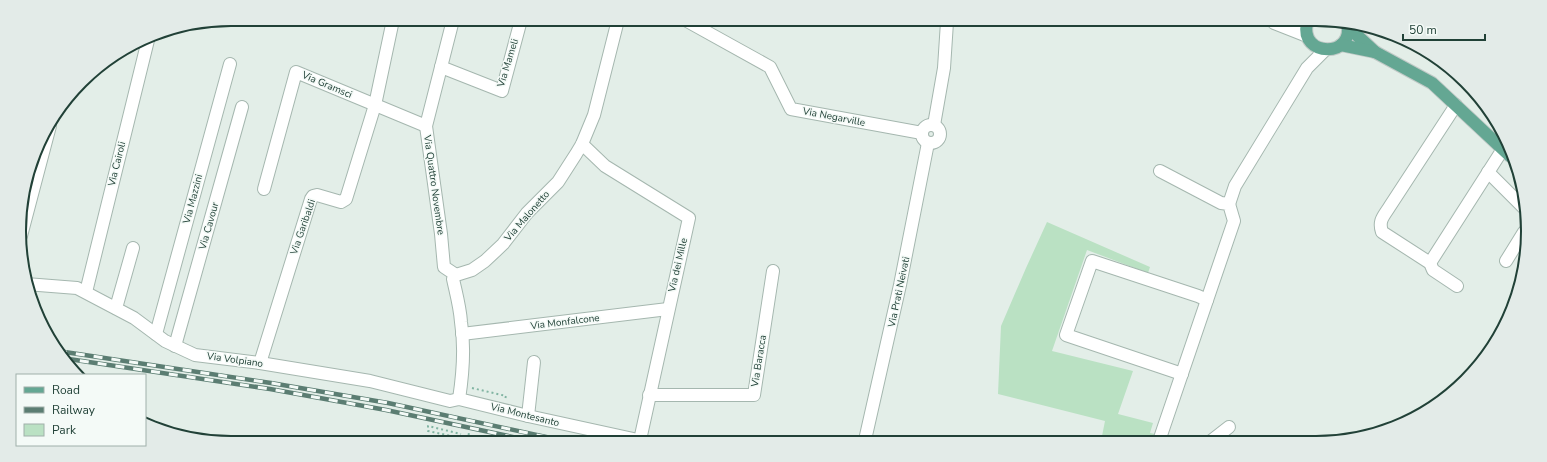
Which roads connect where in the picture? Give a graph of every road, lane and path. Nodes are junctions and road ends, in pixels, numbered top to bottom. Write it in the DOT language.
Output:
graph roads {
  1 [pos="392,26"];
  2 [pos="451,26"];
  3 [pos="519,26"];
  4 [pos="616,26"];
  5 [pos="696,26"];
  6 [pos="946,26"];
  7 [pos="1293,26"];
  8 [pos="1307,26"];
  9 [pos="1348,29"];
  10 [pos="1352,29"];
  11 [pos="1310,40"];
  12 [pos="147,44"];
  13 [pos="1341,45"];
  14 [pos="1325,50"];
  15 [pos="1375,52"];
  16 [pos="230,64"];
  17 [pos="441,67"];
  18 [pos="1307,68"];
  19 [pos="375,105"];
  20 [pos="1456,105"];
  21 [pos="242,107"];
  22 [pos="934,125"];
  23 [pos="426,126"];
  24 [pos="925,138"];
  25 [pos="582,144"];
  26 [pos="45,146"];
  27 [pos="1504,151"];
  28 [pos="1505,154"];
  29 [pos="1160,171"];
  30 [pos="1488,172"];
  31 [pos="264,189"];
  32 [pos="1519,203"];
  33 [pos="1229,204"];
  34 [pos="26,216"];
  35 [pos="1521,237"];
  36 [pos="133,248"];
  37 [pos="1506,261"];
  38 [pos="1430,263"];
  39 [pos="773,271"];
  40 [pos="456,274"];
  41 [pos="33,285"];
  42 [pos="1456,286"];
  43 [pos="86,292"];
  44 [pos="1207,300"];
  45 [pos="116,308"];
  46 [pos="668,309"];
  47 [pos="156,334"];
  48 [pos="462,334"];
  49 [pos="175,346"];
  50 [pos="534,362"];
  51 [pos="260,363"];
  52 [pos="1182,374"];
  53 [pos="649,395"];
  54 [pos="459,398"];
  55 [pos="528,416"];
  56 [pos="1229,427"];
  57 [pos="469,432"];
  58 [pos="461,434"];
  59 [pos="451,436"];
  60 [pos="468,436"];
  61 [pos="620,436"];
  62 [pos="640,436"];
  63 [pos="866,436"];
  64 [pos="1161,436"];
  65 [pos="1217,436"];
  1 -- 19 [label="street, Via Garibaldi"];
  2 -- 17 [label="street, Via Quattro Novembre"];
  3 -- 17 [label="street, Via Mameli"];
  4 -- 25 [label="street, Via Malonetto"];
  5 -- 24 [label="street, Via Negarville"];
  6 -- 22 [label="street"];
  7 -- 11 [label="street"];
  8 -- 11 [label="main road"];
  9 -- 13 [label="main road"];
  10 -- 15 [label="main road"];
  11 -- 14 [label="main road"];
  11 -- 18 [label="street"];
  12 -- 43 [label="street, Via Cairoli"];
  13 -- 14 [label="main road"];
  13 -- 15 [label="main road"];
  14 -- 18 [label="street"];
  15 -- 20 [label="main road"];
  16 -- 47 [label="street, Via Mazzini"];
  17 -- 23 [label="street, Via Quattro Novembre"];
  18 -- 33 [label="street"];
  19 -- 23 [label="street, Via Gramsci"];
  19 -- 31 [label="street, Via Gramsci"];
  19 -- 51 [label="street, Via Garibaldi"];
  20 -- 27 [label="main road"];
  20 -- 38 [label="street"];
  21 -- 49 [label="street, Via Cavour"];
  22 -- 24 [label="street"];
  22 -- 24 [label="street"];
  23 -- 40 [label="street, Via Quattro Novembre"];
  24 -- 63 [label="street, Via Prati Neivati"];
  25 -- 40 [label="street, Via Malonetto"];
  25 -- 46 [label="street, Via dei Mille"];
  26 -- 34 [label="street"];
  28 -- 30 [label="street"];
  29 -- 33 [label="street"];
  30 -- 32 [label="street"];
  30 -- 38 [label="street"];
  33 -- 44 [label="street"];
  35 -- 37 [label="street"];
  36 -- 45 [label="street"];
  38 -- 42 [label="street"];
  39 -- 53 [label="street, Via Baracca"];
  40 -- 48 [label="street"];
  41 -- 43 [label="street, Via Volpiano"];
  43 -- 45 [label="street, Via Volpiano"];
  44 -- 52 [label="street"];
  44 -- 52 [label="street"];
  45 -- 47 [label="street, Via Volpiano"];
  46 -- 48 [label="street, Via Monfalcone"];
  46 -- 53 [label="street, Via dei Mille"];
  47 -- 49 [label="street, Via Volpiano"];
  48 -- 54 [label="street"];
  49 -- 51 [label="street, Via Volpiano"];
  50 -- 55 [label="street"];
  51 -- 54 [label="street, Via Volpiano"];
  52 -- 64 [label="street"];
  53 -- 62 [label="street, Via dei Mille"];
  54 -- 55 [label="street, Via Montesanto"];
  55 -- 61 [label="street, Via Montesanto"];
  56 -- 65 [label="street"];
  57 -- 60 [label="path"];
  58 -- 59 [label="path"];
}
